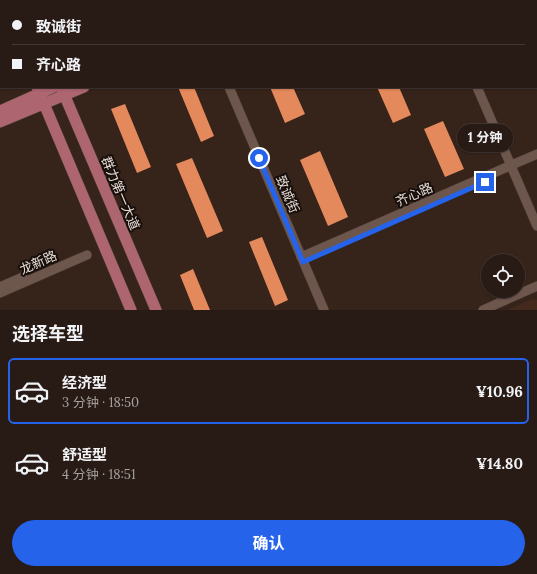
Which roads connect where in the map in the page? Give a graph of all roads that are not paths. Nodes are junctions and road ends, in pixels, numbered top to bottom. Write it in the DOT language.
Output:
graph roads {
  1 [pos="49,88"];
  2 [pos="78,88"];
  3 [pos="229,88"];
  4 [pos="477,88"];
  5 [pos="38,90"];
  6 [pos="62,91"];
  7 [pos="44,104"];
  8 [pos="0,111"];
  9 [pos="0,122"];
  10 [pos="537,154"];
  11 [pos="537,159"];
  12 [pos="512,167"];
  13 [pos="537,226"];
  14 [pos="302,260"];
  15 [pos="0,286"];
  16 [pos="537,286"];
  17 [pos="0,293"];
  18 [pos="131,310"];
  19 [pos="156,310"];
  20 [pos="324,310"];
  21 [pos="483,310"];
  1 -- 5 [label="main road"];
  2 -- 6 [label="main road"];
  3 -- 14 [label="street, 致诚街"];
  4 -- 12 [label="street"];
  5 -- 7 [label="main road"];
  5 -- 8 [label="main road"];
  6 -- 7 [label="main road"];
  6 -- 19 [label="main road, 群力第一大道"];
  7 -- 9 [label="main road"];
  7 -- 18 [label="main road"];
  10 -- 12 [label="street, 齐心路"];
  11 -- 12 [label="street, 齐心路"];
  12 -- 13 [label="street"];
  12 -- 14 [label="street, 齐心路"];
  14 -- 20 [label="street, 致诚街"];
  15 -- 17 [label="street, 龙新路"];
  16 -- 21 [label="street"];
}
